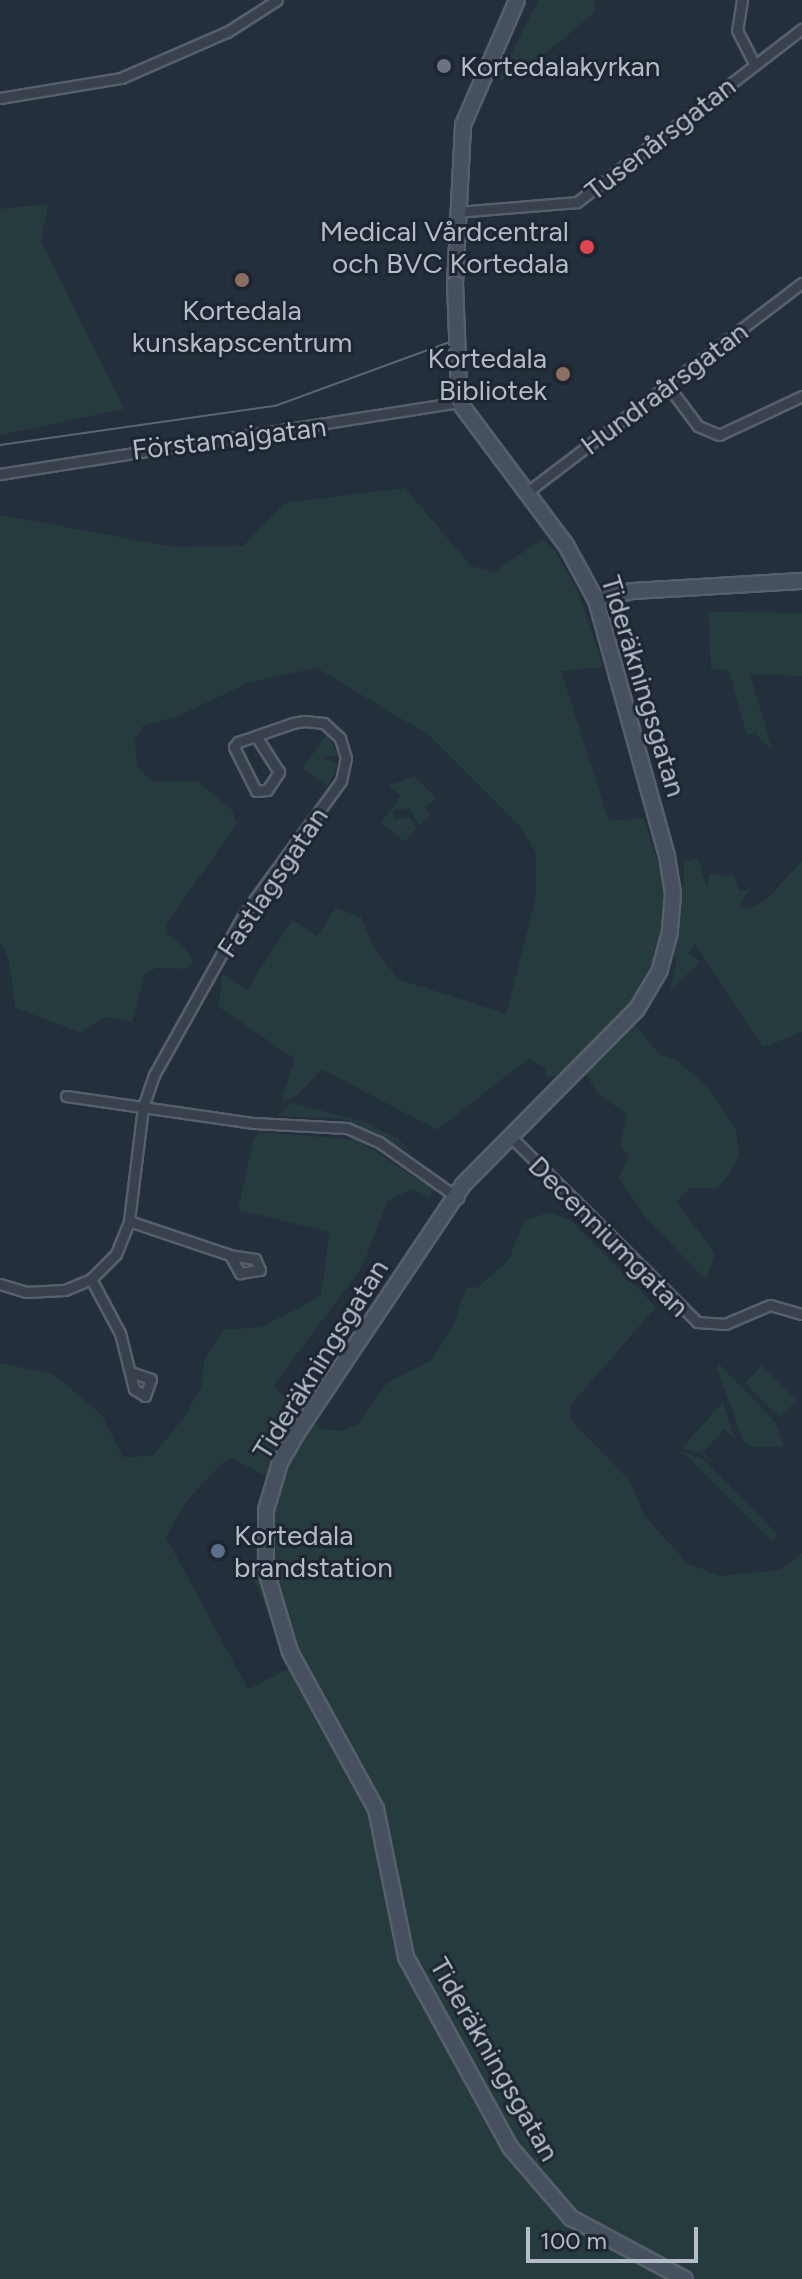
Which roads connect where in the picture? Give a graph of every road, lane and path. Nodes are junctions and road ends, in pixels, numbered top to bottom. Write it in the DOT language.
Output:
graph roads {
  1 [pos="277,0"];
  2 [pos="517,0"];
  3 [pos="742,0"];
  4 [pos="802,29"];
  5 [pos="755,65"];
  6 [pos="0,98"];
  7 [pos="456,212"];
  8 [pos="802,283"];
  9 [pos="668,386"];
  10 [pos="802,396"];
  11 [pos="459,402"];
  12 [pos="0,474"];
  13 [pos="526,493"];
  14 [pos="802,581"];
  15 [pos="596,600"];
  16 [pos="256,736"];
  17 [pos="66,1096"];
  18 [pos="143,1107"];
  19 [pos="511,1137"];
  20 [pos="458,1198"];
  21 [pos="129,1221"];
  22 [pos="230,1255"];
  23 [pos="91,1279"];
  24 [pos="0,1285"];
  25 [pos="802,1314"];
  26 [pos="131,1372"];
  27 [pos="685,2279"];
  1 -- 6 [label="street"];
  2 -- 7 [label="street"];
  3 -- 5 [label="street"];
  4 -- 5 [label="street, Tusenårsgatan"];
  5 -- 7 [label="street, Tusenårsgatan"];
  7 -- 11 [label="street, bridge"];
  8 -- 9 [label="street, Hundraårsgatan"];
  9 -- 10 [label="street"];
  9 -- 13 [label="street, Hundraårsgatan"];
  11 -- 12 [label="street, Förstamajgatan"];
  11 -- 13 [label="street, Tideräkningsgatan"];
  13 -- 15 [label="street, Tideräkningsgatan"];
  14 -- 15 [label="street"];
  15 -- 19 [label="street, Tideräkningsgatan"];
  16 -- 16 [label="street, Fastlagsgatan"];
  16 -- 18 [label="street, Fastlagsgatan"];
  17 -- 18 [label="street"];
  18 -- 20 [label="street"];
  18 -- 21 [label="street"];
  19 -- 20 [label="street, Tideräkningsgatan"];
  19 -- 25 [label="street, Decenniumgatan"];
  20 -- 27 [label="street, Tideräkningsgatan"];
  21 -- 22 [label="street"];
  21 -- 23 [label="street"];
  23 -- 24 [label="street"];
  23 -- 26 [label="street"];
}
